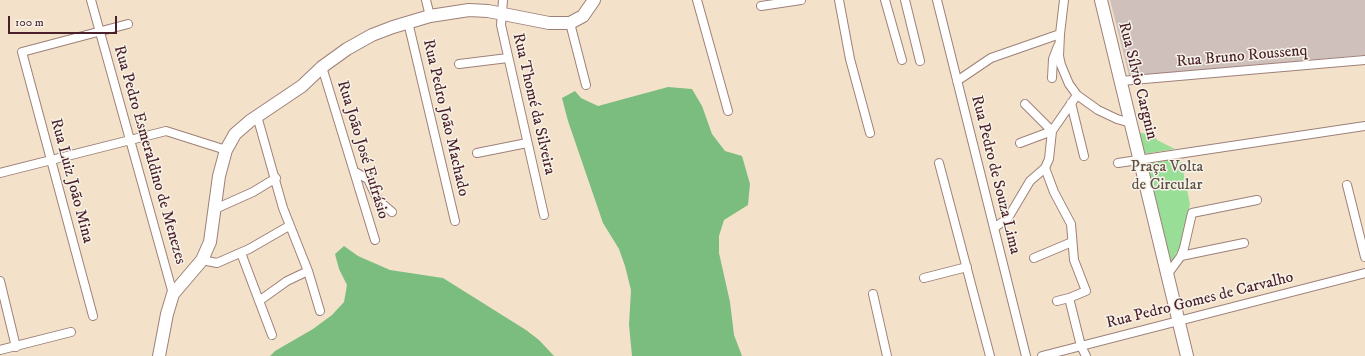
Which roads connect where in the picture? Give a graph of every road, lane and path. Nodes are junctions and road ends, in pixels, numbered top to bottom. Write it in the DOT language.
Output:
graph roads {
  1 [pos="91,0"];
  2 [pos="426,0"];
  3 [pos="503,0"];
  4 [pos="697,0"];
  5 [pos="801,0"];
  6 [pos="839,0"];
  7 [pos="885,0"];
  8 [pos="905,0"];
  9 [pos="937,0"];
  10 [pos="1064,0"];
  11 [pos="1101,0"];
  12 [pos="589,3"];
  13 [pos="761,6"];
  14 [pos="502,14"];
  15 [pos="430,16"];
  16 [pos="408,22"];
  17 [pos="570,23"];
  18 [pos="128,24"];
  19 [pos="100,31"];
  20 [pos="1060,34"];
  21 [pos="1059,44"];
  22 [pos="508,58"];
  23 [pos="902,60"];
  24 [pos="1365,60"];
  25 [pos="920,61"];
  26 [pos="459,64"];
  27 [pos="322,67"];
  28 [pos="1052,78"];
  29 [pos="957,81"];
  30 [pos="1121,81"];
  31 [pos="586,85"];
  32 [pos="1077,95"];
  33 [pos="1071,103"];
  34 [pos="1025,104"];
  35 [pos="728,111"];
  36 [pos="257,116"];
  37 [pos="1131,123"];
  38 [pos="1365,126"];
  39 [pos="1052,131"];
  40 [pos="870,133"];
  41 [pos="130,139"];
  42 [pos="528,143"];
  43 [pos="1020,143"];
  44 [pos="226,150"];
  45 [pos="477,153"];
  46 [pos="1084,156"];
  47 [pos="1139,158"];
  48 [pos="51,160"];
  49 [pos="939,163"];
  50 [pos="1118,163"];
  51 [pos="1045,168"];
  52 [pos="355,172"];
  53 [pos="0,173"];
  54 [pos="276,178"];
  55 [pos="1347,185"];
  56 [pos="1257,200"];
  57 [pos="216,209"];
  58 [pos="392,212"];
  59 [pos="544,215"];
  60 [pos="454,221"];
  61 [pos="289,226"];
  62 [pos="994,228"];
  63 [pos="376,240"];
  64 [pos="1072,242"];
  65 [pos="1244,243"];
  66 [pos="241,254"];
  67 [pos="1181,256"];
  68 [pos="1365,257"];
  69 [pos="1034,258"];
  70 [pos="202,260"];
  71 [pos="967,267"];
  72 [pos="308,271"];
  73 [pos="1365,273"];
  74 [pos="1168,275"];
  75 [pos="924,278"];
  76 [pos="0,281"];
  77 [pos="173,294"];
  78 [pos="873,294"];
  79 [pos="1069,298"];
  80 [pos="259,301"];
  81 [pos="1057,301"];
  82 [pos="320,311"];
  83 [pos="92,316"];
  84 [pos="1179,321"];
  85 [pos="71,332"];
  86 [pos="272,335"];
  87 [pos="1081,346"];
  88 [pos="16,347"];
  89 [pos="0,350"];
  90 [pos="159,356"];
  91 [pos="887,356"];
  92 [pos="990,356"];
  93 [pos="1026,356"];
  94 [pos="1042,356"];
  95 [pos="1086,356"];
  96 [pos="1187,356"];
  1 -- 19 [label="street, Rua Pedro Esmeraldino de Menezes"];
  2 -- 15 [label="street"];
  3 -- 14 [label="street, Rua Thomé da Silveira"];
  4 -- 35 [label="street"];
  5 -- 13 [label="street"];
  6 -- 40 [label="street"];
  7 -- 23 [label="street"];
  8 -- 25 [label="street"];
  9 -- 29 [label="street, Rua Pedro de Souza Lima"];
  10 -- 20 [label="street"];
  11 -- 30 [label="street, Rua Sílvio Cargnin"];
  12 -- 17 [label="street"];
  14 -- 15 [label="street"];
  14 -- 17 [label="street"];
  14 -- 22 [label="street, Rua Thomé da Silveira"];
  15 -- 16 [label="street"];
  16 -- 27 [label="street"];
  16 -- 60 [label="street, Rua Pedro João Machado"];
  17 -- 31 [label="street"];
  18 -- 19 [label="street"];
  19 -- 41 [label="street, Rua Pedro Esmeraldino de Menezes"];
  19 -- 48 [label="street, Rua Luiz João Mina"];
  20 -- 21 [label="street"];
  20 -- 29 [label="street"];
  21 -- 28 [label="street"];
  21 -- 32 [label="street"];
  22 -- 26 [label="street"];
  22 -- 42 [label="street, Rua Thomé da Silveira"];
  24 -- 30 [label="street, Rua Bruno Roussenq"];
  27 -- 36 [label="street"];
  27 -- 52 [label="street, Rua João José Eufrásio"];
  29 -- 62 [label="street, Rua Pedro de Souza Lima"];
  30 -- 37 [label="street, Rua Sílvio Cargnin"];
  32 -- 33 [label="street"];
  32 -- 37 [label="street"];
  33 -- 39 [label="street"];
  33 -- 46 [label="street"];
  34 -- 39 [label="street"];
  36 -- 44 [label="street"];
  36 -- 54 [label="street"];
  37 -- 47 [label="street, Rua Sílvio Cargnin"];
  38 -- 47 [label="street"];
  39 -- 43 [label="street"];
  39 -- 51 [label="street"];
  41 -- 44 [label="street"];
  41 -- 48 [label="street"];
  41 -- 77 [label="street, Rua Pedro Esmeraldino de Menezes"];
  42 -- 45 [label="street"];
  42 -- 59 [label="street, Rua Thomé da Silveira"];
  44 -- 57 [label="street"];
  47 -- 50 [label="street"];
  47 -- 74 [label="street, Rua Sílvio Cargnin"];
  48 -- 53 [label="street"];
  48 -- 83 [label="street, Rua Luiz João Mina"];
  49 -- 71 [label="street"];
  51 -- 62 [label="street"];
  51 -- 64 [label="street"];
  52 -- 58 [label="street"];
  52 -- 63 [label="street, Rua João José Eufrásio"];
  54 -- 57 [label="street"];
  54 -- 61 [label="street"];
  55 -- 68 [label="street"];
  56 -- 67 [label="street"];
  57 -- 70 [label="street"];
  61 -- 66 [label="street"];
  61 -- 72 [label="street"];
  62 -- 93 [label="street, Rua Pedro de Souza Lima"];
  64 -- 69 [label="street"];
  64 -- 79 [label="street"];
  65 -- 67 [label="street"];
  66 -- 70 [label="street"];
  66 -- 80 [label="street"];
  67 -- 74 [label="street"];
  70 -- 77 [label="street"];
  71 -- 75 [label="street"];
  71 -- 92 [label="street"];
  72 -- 80 [label="street"];
  72 -- 82 [label="street"];
  73 -- 84 [label="street, Rua Pedro Gomes de Carvalho"];
  74 -- 84 [label="street, Rua Sílvio Cargnin"];
  76 -- 88 [label="street"];
  77 -- 90 [label="street"];
  78 -- 91 [label="street"];
  79 -- 81 [label="street"];
  79 -- 87 [label="street"];
  80 -- 86 [label="street"];
  84 -- 87 [label="street, Rua Pedro Gomes de Carvalho"];
  84 -- 96 [label="street, Rua Sílvio Cargnin"];
  85 -- 88 [label="street"];
  87 -- 94 [label="street, Rua Pedro Gomes de Carvalho"];
  87 -- 95 [label="street"];
  88 -- 89 [label="street"];
}
